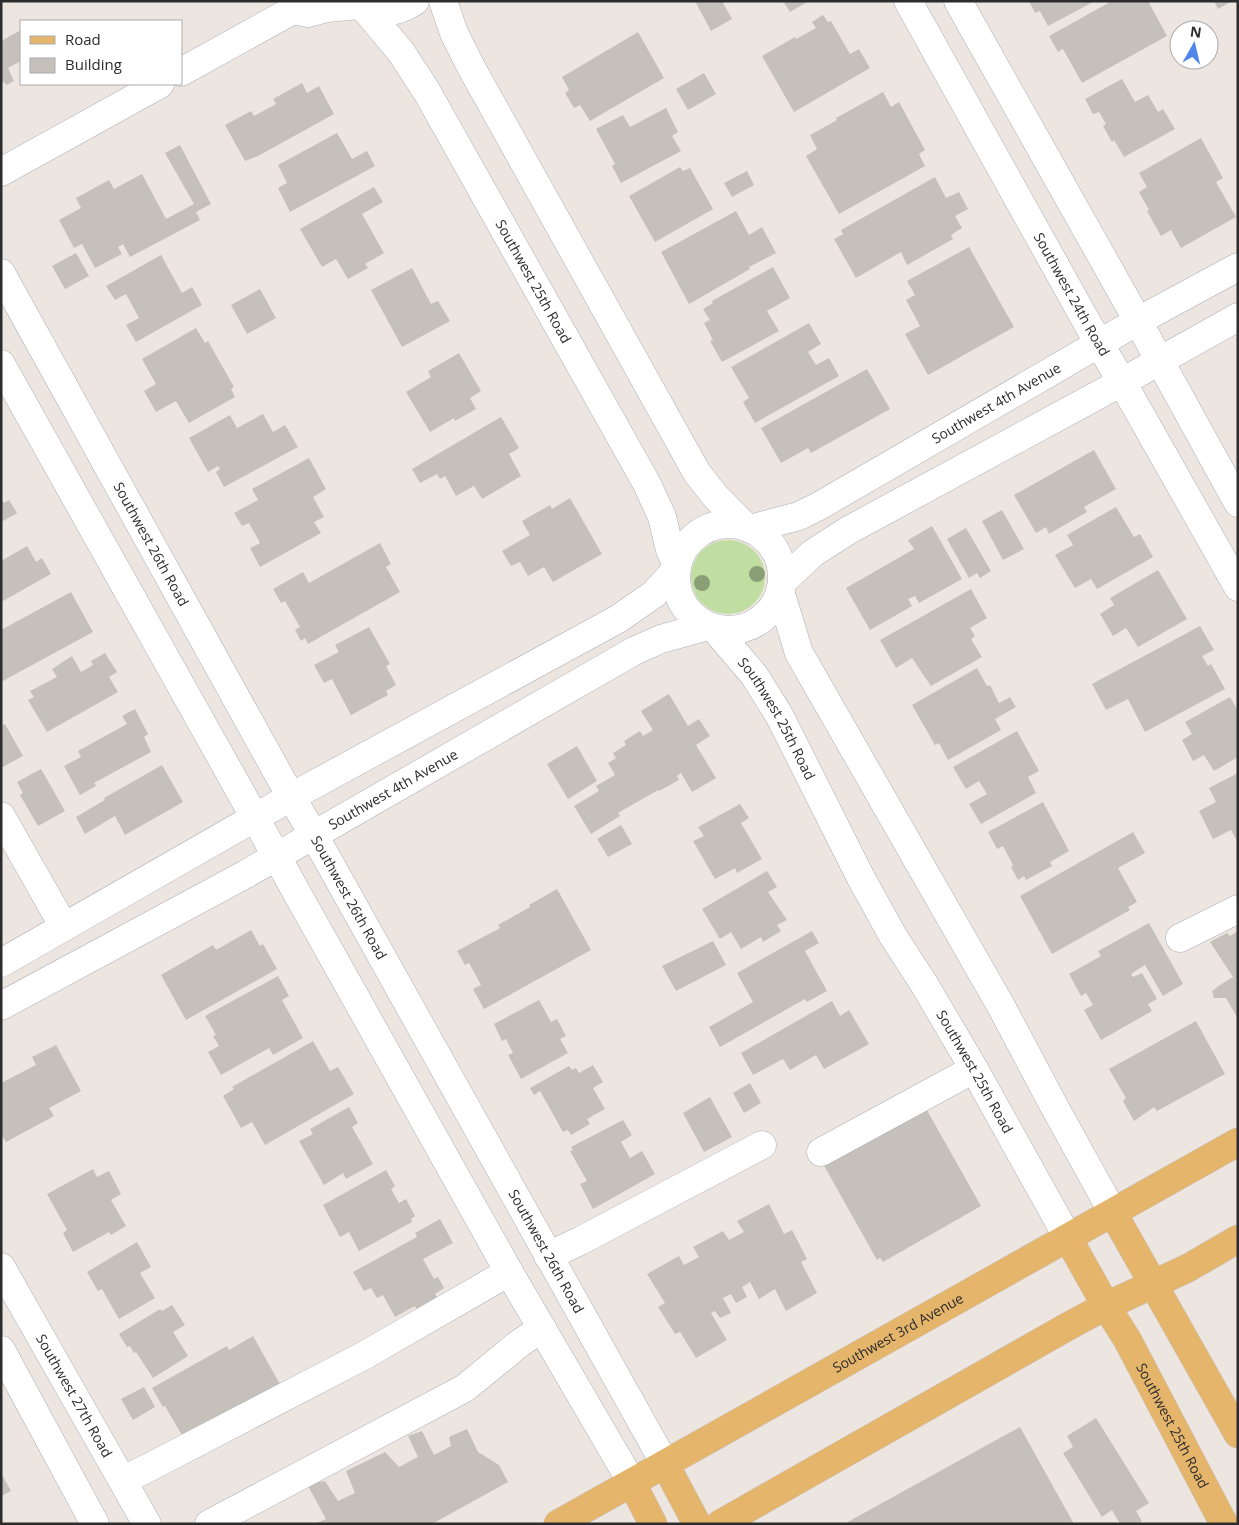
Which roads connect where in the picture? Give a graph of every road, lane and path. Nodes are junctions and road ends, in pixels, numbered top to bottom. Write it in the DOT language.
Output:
graph roads {
  1 [pos="415,1"];
  2 [pos="443,1"];
  3 [pos="908,1"];
  4 [pos="958,1"];
  5 [pos="295,5"];
  6 [pos="358,5"];
  7 [pos="182,71"];
  8 [pos="158,85"];
  9 [pos="1,172"];
  10 [pos="1238,267"];
  11 [pos="1,273"];
  12 [pos="1238,317"];
  13 [pos="1138,321"];
  14 [pos="1099,344"];
  15 [pos="1160,361"];
  16 [pos="1,364"];
  17 [pos="1122,382"];
  18 [pos="1238,502"];
  19 [pos="748,528"];
  20 [pos="677,568"];
  21 [pos="781,586"];
  22 [pos="1238,587"];
  23 [pos="711,627"];
  24 [pos="291,797"];
  25 [pos="1,816"];
  26 [pos="255,818"];
  27 [pos="313,835"];
  28 [pos="276,856"];
  29 [pos="1238,909"];
  30 [pos="64,927"];
  31 [pos="1180,938"];
  32 [pos="1,963"];
  33 [pos="1,1006"];
  34 [pos="974,1069"];
  35 [pos="1238,1142"];
  36 [pos="762,1145"];
  37 [pos="821,1152"];
  38 [pos="1113,1213"];
  39 [pos="1068,1238"];
  40 [pos="1238,1239"];
  41 [pos="548,1256"];
  42 [pos="1,1267"];
  43 [pos="509,1272"];
  44 [pos="1153,1284"];
  45 [pos="1106,1306"];
  46 [pos="542,1328"];
  47 [pos="1,1350"];
  48 [pos="1238,1434"];
  49 [pos="665,1464"];
  50 [pos="123,1480"];
  51 [pos="632,1483"];
  52 [pos="95,1524"];
  53 [pos="147,1524"];
  54 [pos="209,1524"];
  55 [pos="558,1524"];
  56 [pos="653,1524"];
  57 [pos="697,1524"];
  58 [pos="720,1524"];
  59 [pos="1224,1524"];
  1 -- 6 [label="street"];
  2 -- 19 [label="street"];
  3 -- 14 [label="street, Southwest 24th Road"];
  4 -- 13 [label="street"];
  5 -- 6 [label="street"];
  5 -- 7 [label="street"];
  6 -- 20 [label="street, Southwest 25th Road"];
  8 -- 9 [label="street"];
  10 -- 13 [label="street, Southwest 4th Avenue"];
  11 -- 24 [label="street, Southwest 26th Road"];
  12 -- 15 [label="street"];
  13 -- 14 [label="street, Southwest 4th Avenue"];
  13 -- 15 [label="street"];
  14 -- 17 [label="street, Southwest 24th Road"];
  14 -- 19 [label="street, Southwest 4th Avenue"];
  15 -- 17 [label="street"];
  15 -- 18 [label="street"];
  16 -- 26 [label="street"];
  17 -- 21 [label="street"];
  17 -- 22 [label="street, Southwest 24th Road"];
  19 -- 20 [label="street"];
  19 -- 21 [label="street"];
  20 -- 23 [label="street"];
  20 -- 24 [label="street"];
  21 -- 23 [label="street"];
  21 -- 38 [label="street"];
  23 -- 27 [label="street, Southwest 4th Avenue"];
  23 -- 34 [label="street, Southwest 25th Road"];
  24 -- 26 [label="street"];
  24 -- 27 [label="street, Southwest 26th Road"];
  25 -- 30 [label="street"];
  26 -- 28 [label="street"];
  26 -- 30 [label="street"];
  27 -- 28 [label="street, Southwest 4th Avenue"];
  27 -- 41 [label="street, Southwest 26th Road"];
  28 -- 33 [label="street, Southwest 4th Avenue"];
  28 -- 43 [label="street"];
  29 -- 31 [label="street"];
  30 -- 32 [label="street"];
  34 -- 37 [label="street"];
  34 -- 39 [label="street, Southwest 25th Road"];
  35 -- 38 [label="main road, Southwest 3rd Avenue"];
  36 -- 41 [label="street"];
  38 -- 39 [label="main road, Southwest 3rd Avenue"];
  38 -- 44 [label="main road"];
  39 -- 45 [label="main road, Southwest 25th Road"];
  39 -- 49 [label="main road, Southwest 3rd Avenue"];
  40 -- 44 [label="main road"];
  41 -- 49 [label="street, Southwest 26th Road"];
  42 -- 50 [label="street, Southwest 27th Road"];
  43 -- 46 [label="street"];
  43 -- 50 [label="street"];
  44 -- 45 [label="main road"];
  44 -- 48 [label="main road"];
  45 -- 58 [label="main road"];
  45 -- 59 [label="main road, Southwest 25th Road"];
  46 -- 51 [label="street"];
  46 -- 54 [label="street"];
  47 -- 52 [label="street"];
  49 -- 51 [label="main road, Southwest 3rd Avenue"];
  49 -- 57 [label="main road, Southwest 26th Road"];
  50 -- 53 [label="street, Southwest 27th Road"];
  51 -- 55 [label="main road, Southwest 3rd Avenue"];
  51 -- 56 [label="main road"];
}
